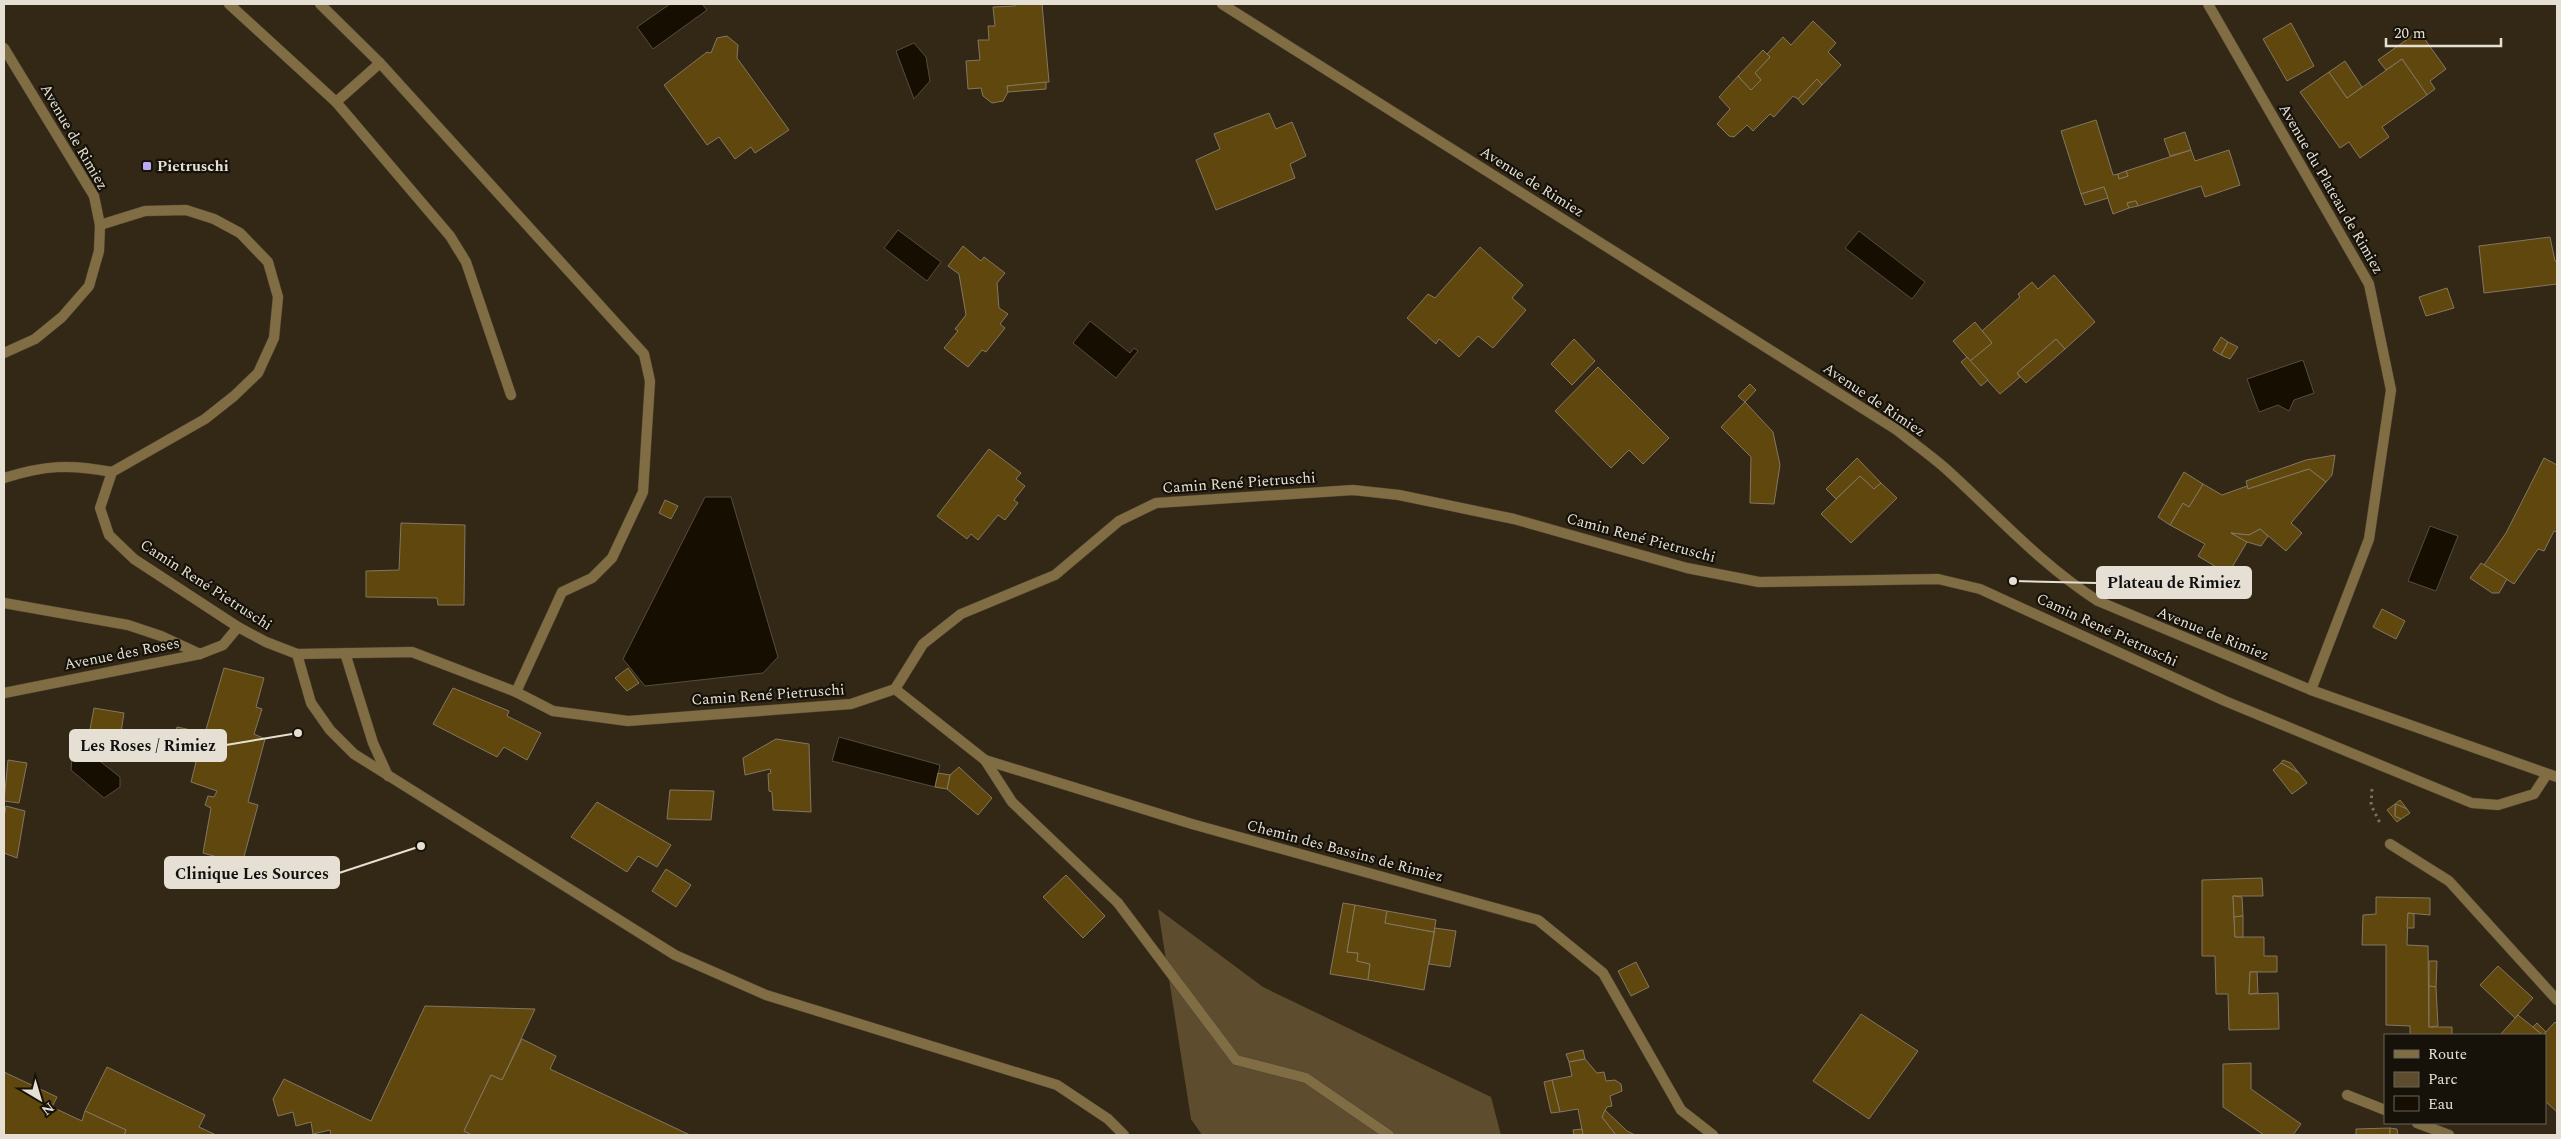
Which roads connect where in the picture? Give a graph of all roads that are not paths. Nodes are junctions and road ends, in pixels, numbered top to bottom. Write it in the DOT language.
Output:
graph roads {
  1 [pos="229,4"];
  2 [pos="320,4"];
  3 [pos="1222,4"];
  4 [pos="2208,4"];
  5 [pos="4,48"];
  6 [pos="380,63"];
  7 [pos="336,102"];
  8 [pos="100,225"];
  9 [pos="4,353"];
  10 [pos="511,396"];
  11 [pos="112,472"];
  12 [pos="4,478"];
  13 [pos="4,603"];
  14 [pos="238,627"];
  15 [pos="345,653"];
  16 [pos="200,654"];
  17 [pos="297,654"];
  18 [pos="895,689"];
  19 [pos="2312,690"];
  20 [pos="516,692"];
  21 [pos="4,693"];
  22 [pos="985,760"];
  23 [pos="2552,775"];
  24 [pos="388,776"];
  25 [pos="2390,844"];
  26 [pos="2557,1000"];
  27 [pos="2347,1095"];
  28 [pos="2384,1110"];
  29 [pos="2420,1124"];
  30 [pos="1124,1135"];
  31 [pos="1389,1135"];
  32 [pos="1713,1135"];
  33 [pos="2449,1135"];
  1 -- 7 [label="street"];
  2 -- 6 [label="street"];
  3 -- 19 [label="street, Avenue de Rimiez"];
  4 -- 19 [label="street, Avenue du Plateau de Rimiez"];
  5 -- 8 [label="street, Avenue de Rimiez"];
  6 -- 7 [label="street"];
  6 -- 20 [label="street"];
  7 -- 10 [label="street"];
  8 -- 9 [label="street, Avenue de Rimiez"];
  8 -- 11 [label="street"];
  11 -- 12 [label="street"];
  11 -- 14 [label="street, Camin René Pietruschi"];
  13 -- 16 [label="street"];
  14 -- 16 [label="street, Avenue des Roses"];
  14 -- 17 [label="street, Camin René Pietruschi"];
  15 -- 17 [label="street, Camin René Pietruschi"];
  15 -- 20 [label="street, Camin René Pietruschi"];
  15 -- 24 [label="street"];
  16 -- 21 [label="street, Avenue des Roses"];
  17 -- 24 [label="street"];
  18 -- 20 [label="street, Camin René Pietruschi"];
  18 -- 22 [label="street, Chemin des Bassins de Rimiez"];
  18 -- 23 [label="street, Camin René Pietruschi"];
  19 -- 23 [label="street, Avenue de Rimiez"];
  22 -- 31 [label="street"];
  22 -- 32 [label="street, Chemin des Bassins de Rimiez"];
  24 -- 30 [label="street"];
  25 -- 26 [label="street"];
  27 -- 28 [label="street"];
  29 -- 33 [label="street"];
}
